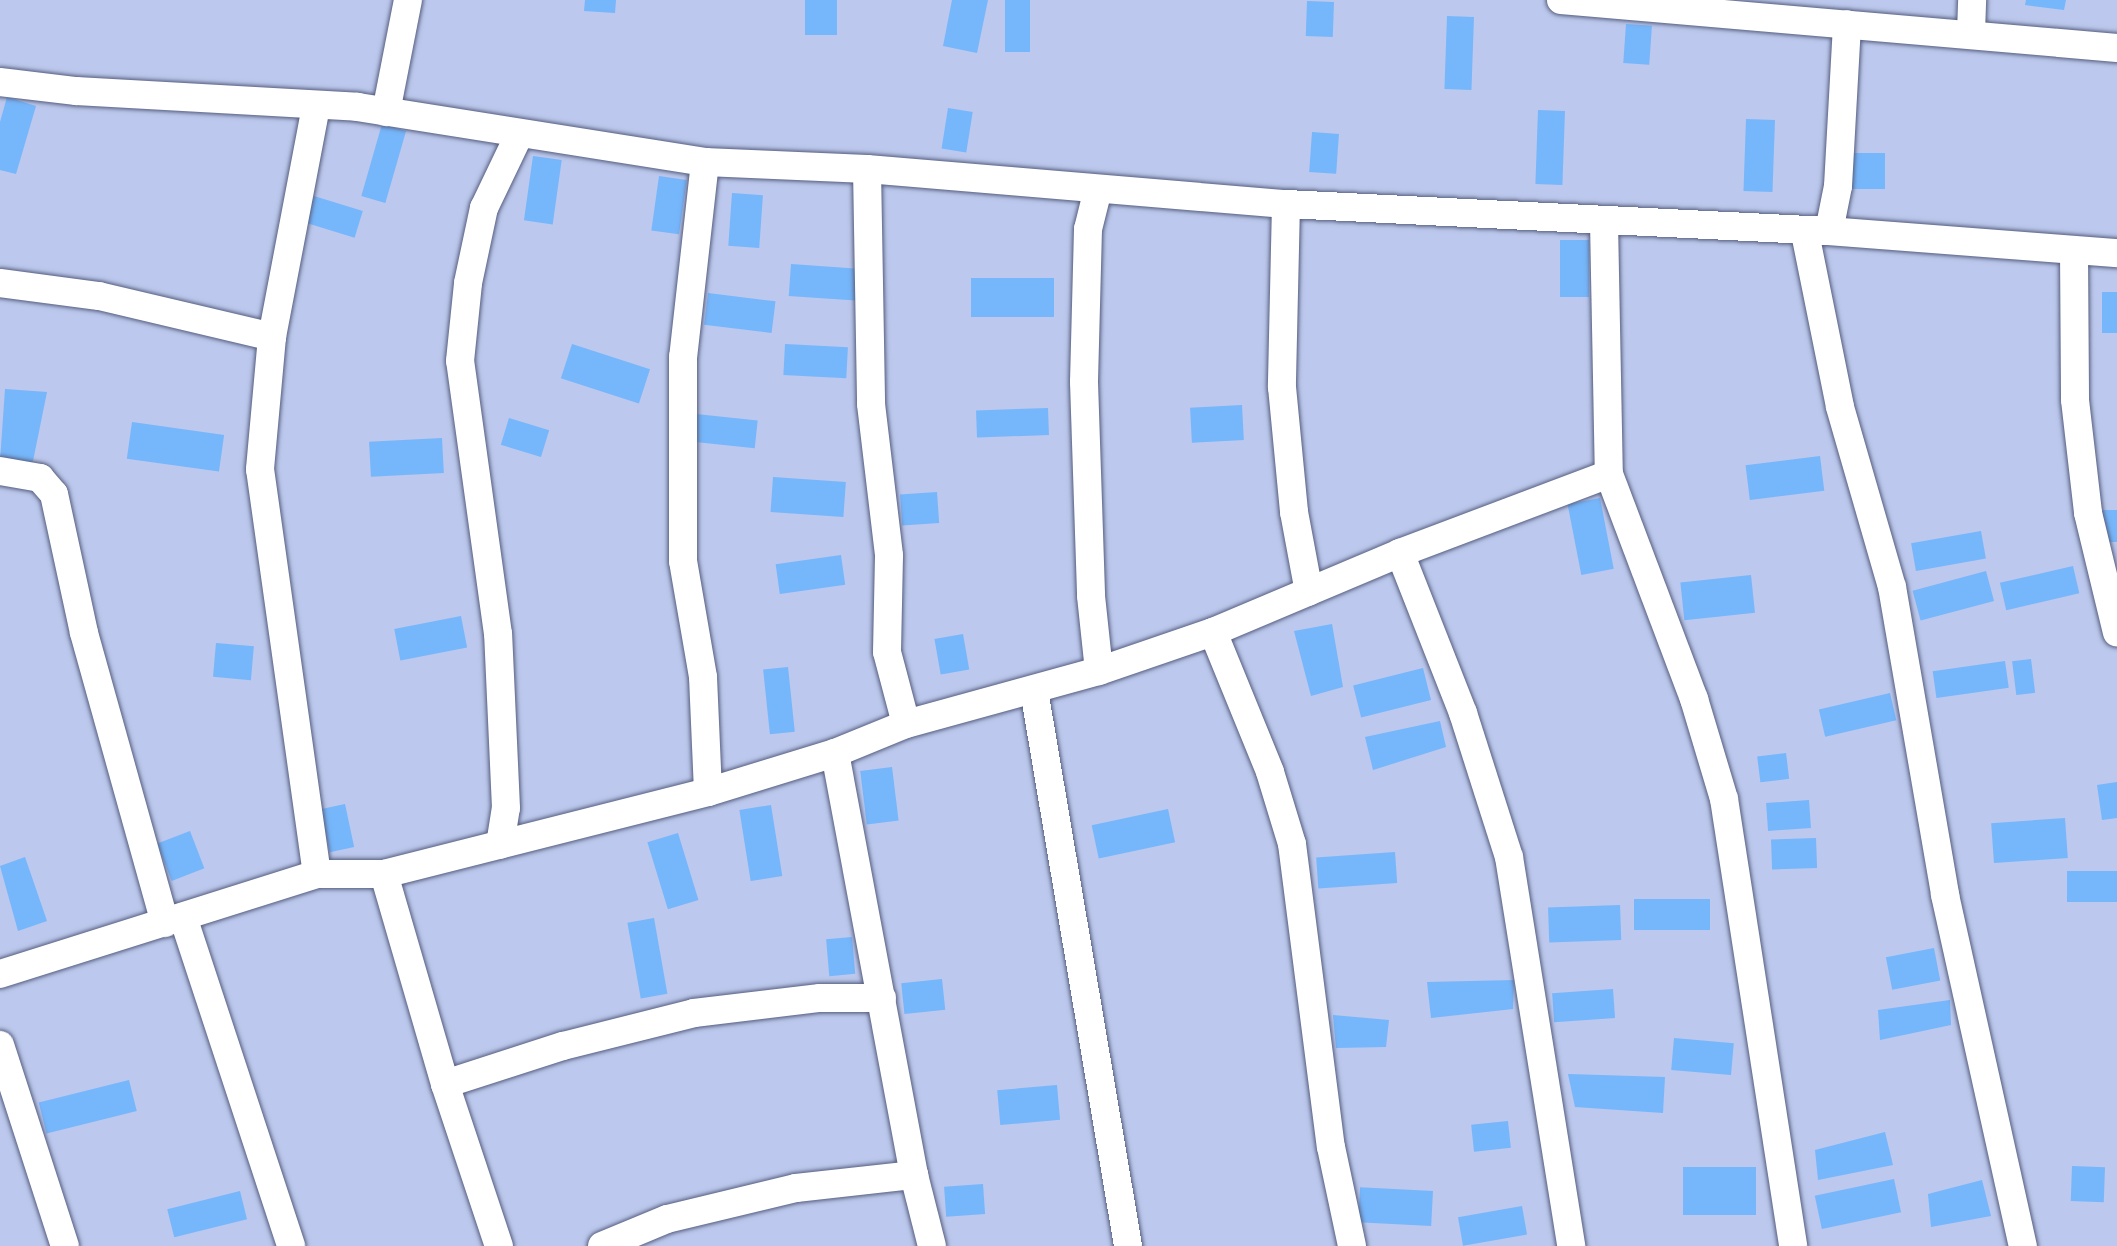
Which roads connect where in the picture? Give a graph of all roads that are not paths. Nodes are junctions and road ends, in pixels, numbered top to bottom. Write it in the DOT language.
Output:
graph roads {
  1 [pos="408,0"];
  2 [pos="1561,0"];
  3 [pos="1972,0"];
  4 [pos="1762,9"];
  5 [pos="1847,24"];
  6 [pos="1971,33"];
  7 [pos="2117,48"];
  8 [pos="0,82"];
  9 [pos="316,107"];
  10 [pos="386,112"];
  11 [pos="518,135"];
  12 [pos="705,162"];
  13 [pos="867,170"];
  14 [pos="1098,189"];
  15 [pos="1286,204"];
  16 [pos="1604,222"];
  17 [pos="1817,232"];
  18 [pos="2074,252"];
  19 [pos="2117,253"];
  20 [pos="0,283"];
  21 [pos="272,337"];
  22 [pos="0,471"];
  23 [pos="1609,474"];
  24 [pos="1400,553"];
  25 [pos="1309,592"];
  26 [pos="1213,632"];
  27 [pos="2117,632"];
  28 [pos="1099,670"];
  29 [pos="1034,690"];
  30 [pos="906,724"];
  31 [pos="835,753"];
  32 [pos="708,792"];
  33 [pos="500,845"];
  34 [pos="317,874"];
  35 [pos="384,874"];
  36 [pos="174,920"];
  37 [pos="0,974"];
  38 [pos="882,998"];
  39 [pos="0,1045"];
  40 [pos="445,1084"];
  41 [pos="914,1175"];
  42 [pos="65,1246"];
  43 [pos="291,1246"];
  44 [pos="499,1246"];
  45 [pos="602,1246"];
  46 [pos="932,1246"];
  47 [pos="1128,1246"];
  48 [pos="1352,1246"];
  49 [pos="1572,1246"];
  50 [pos="1793,1246"];
  51 [pos="2023,1246"];
  1 -- 10 [label="street"];
  2 -- 4 [label="street"];
  3 -- 6 [label="street"];
  4 -- 5 [label="street"];
  5 -- 6 [label="street"];
  5 -- 17 [label="street"];
  6 -- 7 [label="street"];
  8 -- 9 [label="street"];
  9 -- 10 [label="street"];
  9 -- 21 [label="street"];
  10 -- 11 [label="street"];
  11 -- 12 [label="street"];
  11 -- 33 [label="street"];
  12 -- 13 [label="street"];
  12 -- 32 [label="street"];
  13 -- 14 [label="street"];
  13 -- 30 [label="street"];
  14 -- 15 [label="street"];
  14 -- 28 [label="street"];
  15 -- 16 [label="street"];
  15 -- 25 [label="street"];
  16 -- 17 [label="street"];
  16 -- 23 [label="street"];
  17 -- 18 [label="street"];
  17 -- 51 [label="street"];
  18 -- 19 [label="street"];
  18 -- 27 [label="street"];
  20 -- 21 [label="street"];
  21 -- 34 [label="street"];
  22 -- 36 [label="street"];
  23 -- 24 [label="street"];
  23 -- 50 [label="street"];
  24 -- 25 [label="street"];
  24 -- 49 [label="street"];
  25 -- 26 [label="street"];
  26 -- 28 [label="street"];
  26 -- 48 [label="street"];
  28 -- 29 [label="street"];
  29 -- 30 [label="street"];
  29 -- 47 [label="street"];
  30 -- 31 [label="street"];
  31 -- 32 [label="street"];
  31 -- 38 [label="street"];
  32 -- 33 [label="street"];
  33 -- 35 [label="street"];
  34 -- 35 [label="street"];
  34 -- 36 [label="street"];
  35 -- 40 [label="street"];
  36 -- 37 [label="street"];
  36 -- 43 [label="street"];
  38 -- 40 [label="street"];
  38 -- 41 [label="street"];
  39 -- 42 [label="street"];
  40 -- 44 [label="street"];
  41 -- 45 [label="street"];
  41 -- 46 [label="street"];
}
